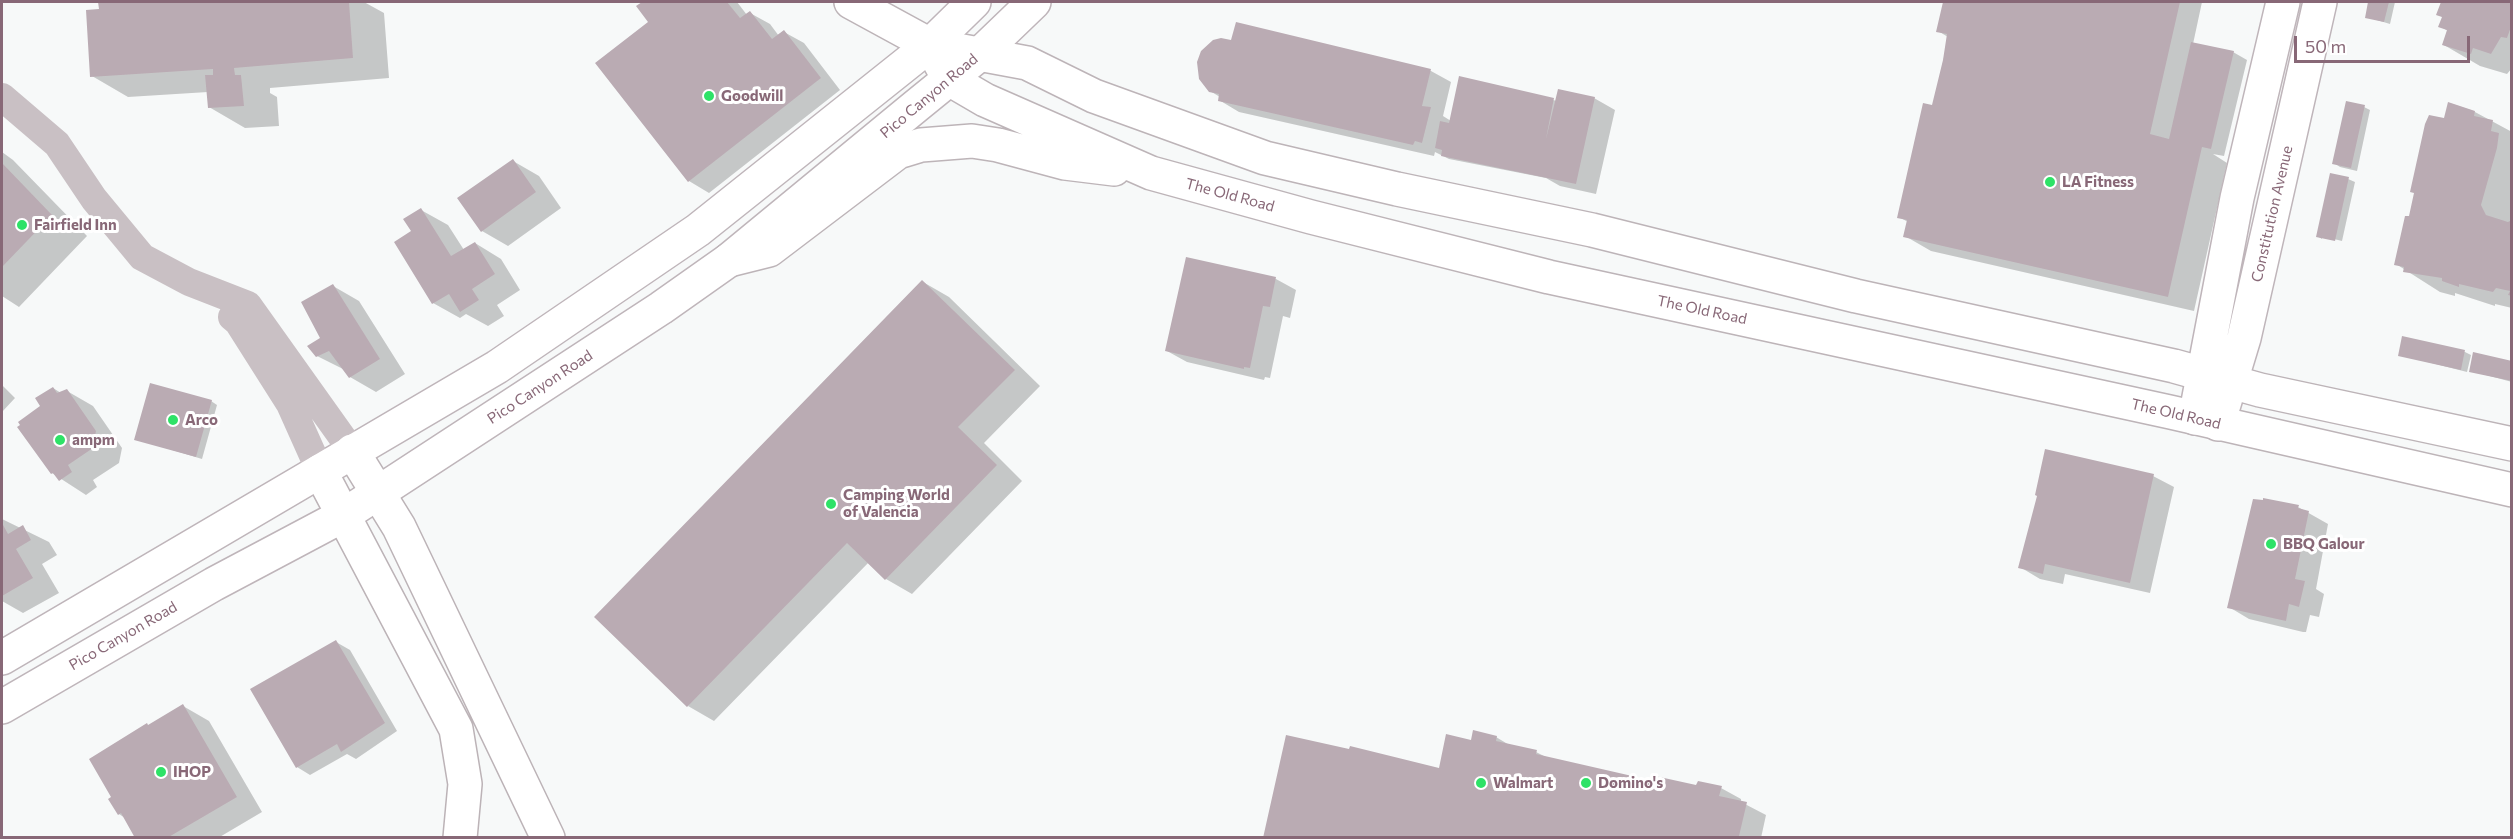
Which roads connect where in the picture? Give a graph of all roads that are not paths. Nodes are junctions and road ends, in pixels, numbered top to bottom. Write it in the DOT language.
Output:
graph roads {
  1 [pos="851,2"];
  2 [pos="974,2"];
  3 [pos="1034,2"];
  4 [pos="2283,2"];
  5 [pos="2320,2"];
  6 [pos="930,45"];
  7 [pos="980,54"];
  8 [pos="949,79"];
  9 [pos="2,97"];
  10 [pos="1151,173"];
  11 [pos="729,260"];
  12 [pos="189,282"];
  13 [pos="2217,378"];
  14 [pos="2206,421"];
  15 [pos="2511,444"];
  16 [pos="352,451"];
  17 [pos="320,471"];
  18 [pos="2511,490"];
  19 [pos="380,492"];
  20 [pos="344,515"];
  21 [pos="2,658"];
  22 [pos="2,707"];
  23 [pos="460,837"];
  24 [pos="548,837"];
  1 -- 6 [label="main road"];
  2 -- 6 [label="main road"];
  3 -- 7 [label="main road, Pico Canyon Road"];
  4 -- 13 [label="main road, Constitution Avenue"];
  5 -- 13 [label="main road, Constitution Avenue"];
  6 -- 7 [label="main road"];
  6 -- 8 [label="main road"];
  6 -- 16 [label="main road"];
  7 -- 8 [label="main road, Pico Canyon Road"];
  7 -- 13 [label="main road"];
  8 -- 10 [label="main road, The Old Road"];
  8 -- 11 [label="main road, Pico Canyon Road"];
  9 -- 12 [label="street"];
  10 -- 11 [label="main road"];
  10 -- 14 [label="main road, The Old Road"];
  11 -- 19 [label="main road, Pico Canyon Road"];
  12 -- 16 [label="street"];
  12 -- 17 [label="street"];
  13 -- 14 [label="main road, Constitution Avenue"];
  13 -- 15 [label="main road"];
  14 -- 18 [label="main road, The Old Road"];
  16 -- 17 [label="main road"];
  16 -- 19 [label="main road"];
  17 -- 20 [label="main road"];
  17 -- 21 [label="main road"];
  19 -- 20 [label="main road, Pico Canyon Road"];
  19 -- 24 [label="main road"];
  20 -- 22 [label="main road, Pico Canyon Road"];
  20 -- 23 [label="main road"];
}
